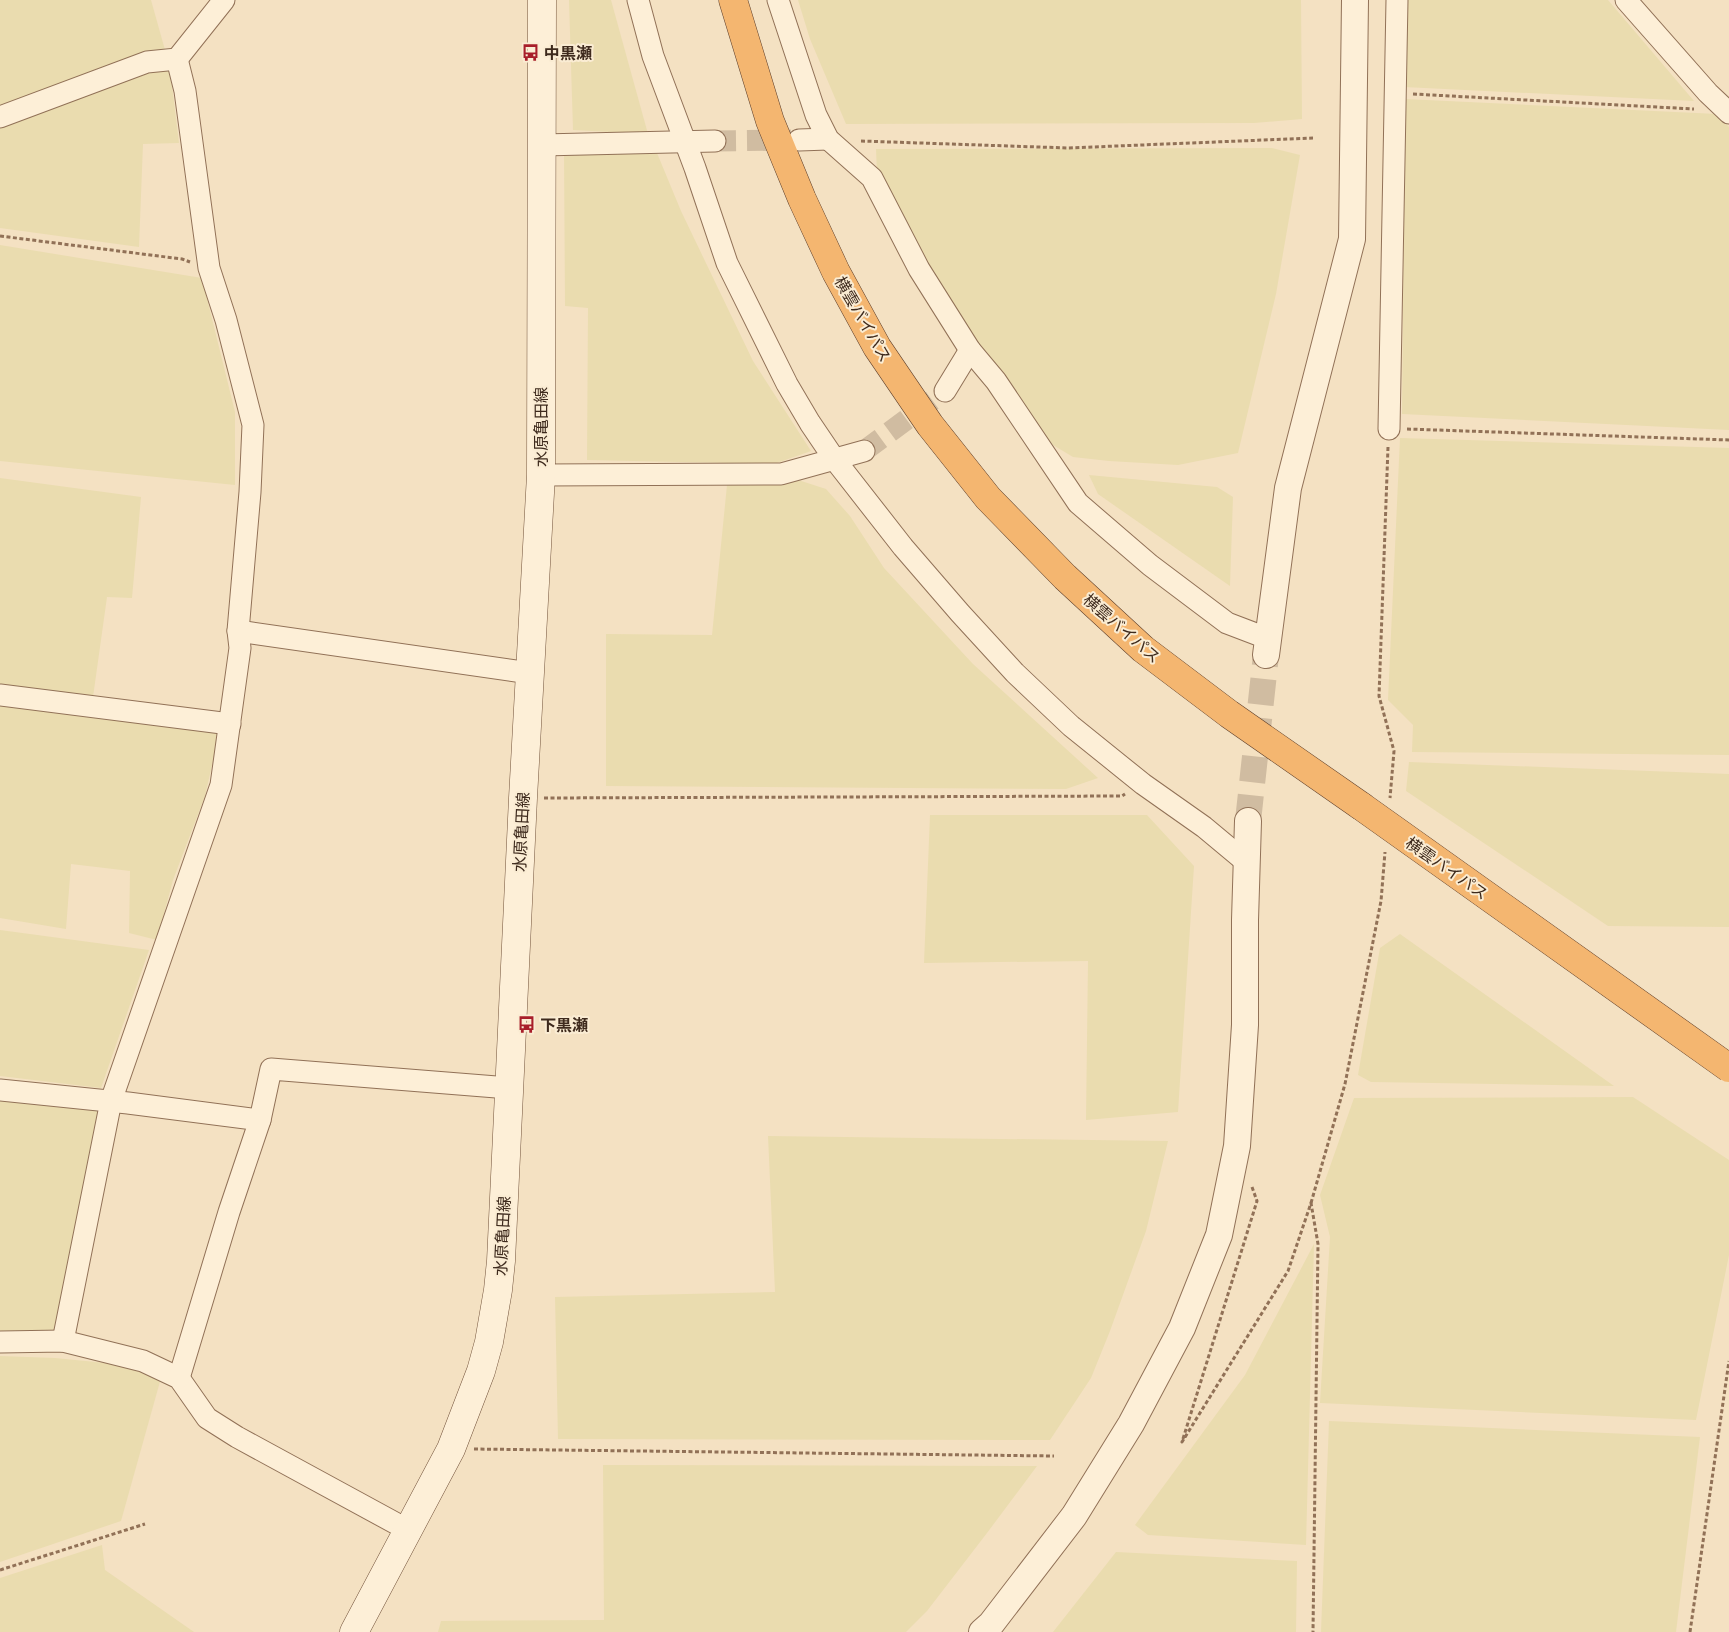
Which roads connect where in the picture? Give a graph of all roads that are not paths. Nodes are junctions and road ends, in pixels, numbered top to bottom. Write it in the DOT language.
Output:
graph roads {
  1 [pos="224,0"];
  2 [pos="542,0"];
  3 [pos="638,0"];
  4 [pos="733,0"];
  5 [pos="778,0"];
  6 [pos="1355,0"];
  7 [pos="1396,0"];
  8 [pos="1626,0"];
  9 [pos="177,59"];
  10 [pos="1726,109"];
  11 [pos="0,117"];
  12 [pos="799,140"];
  13 [pos="828,140"];
  14 [pos="715,141"];
  15 [pos="684,142"];
  16 [pos="542,145"];
  17 [pos="970,350"];
  18 [pos="945,391"];
  19 [pos="1389,429"];
  20 [pos="864,451"];
  21 [pos="835,460"];
  22 [pos="541,476"];
  23 [pos="238,631"];
  24 [pos="1267,647"];
  25 [pos="530,673"];
  26 [pos="0,695"];
  27 [pos="230,724"];
  28 [pos="1248,821"];
  29 [pos="1246,862"];
  30 [pos="1729,1068"];
  31 [pos="509,1088"];
  32 [pos="0,1090"];
  33 [pos="111,1101"];
  34 [pos="260,1120"];
  35 [pos="0,1342"];
  36 [pos="63,1342"];
  37 [pos="179,1378"];
  38 [pos="408,1530"];
  39 [pos="354,1632"];
  40 [pos="982,1632"];
  1 -- 9 [label="street"];
  2 -- 16 [label="main road, 水原亀田線"];
  3 -- 15 [label="street"];
  4 -- 30 [label="highway, 横雲バイパス, bridge"];
  5 -- 13 [label="street"];
  6 -- 24 [label="street"];
  7 -- 19 [label="street"];
  8 -- 10 [label="street"];
  9 -- 11 [label="street"];
  9 -- 23 [label="street"];
  12 -- 13 [label="street"];
  13 -- 17 [label="street"];
  14 -- 15 [label="street"];
  15 -- 16 [label="street"];
  15 -- 21 [label="street"];
  16 -- 22 [label="main road, 水原亀田線"];
  17 -- 18 [label="street"];
  17 -- 24 [label="street"];
  20 -- 21 [label="street"];
  21 -- 22 [label="street"];
  21 -- 29 [label="street"];
  22 -- 25 [label="main road, 水原亀田線"];
  23 -- 25 [label="street"];
  23 -- 27 [label="street"];
  25 -- 31 [label="main road, 水原亀田線"];
  26 -- 27 [label="street"];
  27 -- 33 [label="street"];
  28 -- 29 [label="street"];
  29 -- 40 [label="street"];
  31 -- 34 [label="street"];
  31 -- 38 [label="main road, 水原亀田線"];
  32 -- 33 [label="street"];
  33 -- 34 [label="street"];
  33 -- 36 [label="street"];
  34 -- 37 [label="street"];
  35 -- 36 [label="street"];
  36 -- 37 [label="street"];
  37 -- 38 [label="street"];
  38 -- 39 [label="main road, 水原亀田線"];
}
